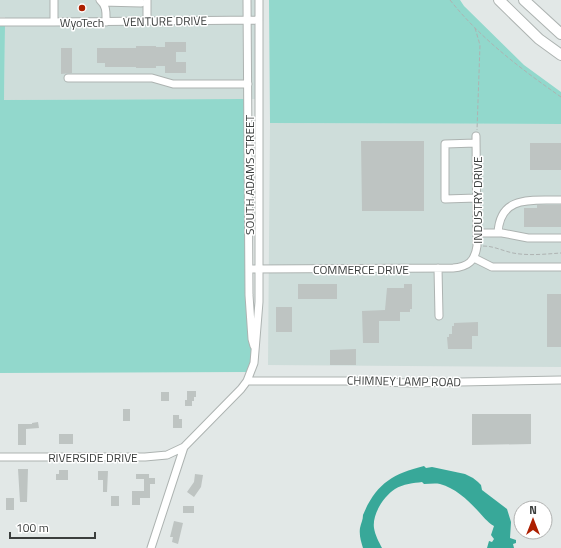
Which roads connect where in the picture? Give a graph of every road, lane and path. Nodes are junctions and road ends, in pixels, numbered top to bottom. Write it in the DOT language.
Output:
graph roads {
  1 [pos="54,0"];
  2 [pos="247,0"];
  3 [pos="258,0"];
  4 [pos="450,0"];
  5 [pos="499,0"];
  6 [pos="524,0"];
  7 [pos="101,1"];
  8 [pos="144,1"];
  9 [pos="247,20"];
  10 [pos="259,20"];
  11 [pos="147,21"];
  12 [pos="0,22"];
  13 [pos="54,22"];
  14 [pos="106,22"];
  15 [pos="474,28"];
  16 [pos="561,34"];
  17 [pos="561,55"];
  18 [pos="68,78"];
  19 [pos="248,84"];
  20 [pos="561,97"];
  21 [pos="476,140"];
  22 [pos="477,198"];
  23 [pos="561,200"];
  24 [pos="478,233"];
  25 [pos="498,233"];
  26 [pos="561,238"];
  27 [pos="477,246"];
  28 [pos="561,254"];
  29 [pos="473,260"];
  30 [pos="561,267"];
  31 [pos="438,268"];
  32 [pos="249,269"];
  33 [pos="260,269"];
  34 [pos="439,316"];
  35 [pos="255,350"];
  36 [pos="561,380"];
  37 [pos="247,381"];
  38 [pos="184,447"];
  39 [pos="0,457"];
  40 [pos="151,548"];
  1 -- 13 [label="street"];
  2 -- 9 [label="street, SOUTH ADAMS STREET"];
  3 -- 10 [label="street, SOUTH ADAMS STREET"];
  4 -- 15 [label="path"];
  5 -- 17 [label="highway"];
  6 -- 16 [label="highway"];
  7 -- 8 [label="street"];
  7 -- 14 [label="street"];
  8 -- 11 [label="street"];
  9 -- 10 [label="street, VENTURE DRIVE"];
  9 -- 11 [label="street, VENTURE DRIVE"];
  9 -- 19 [label="street, SOUTH ADAMS STREET"];
  10 -- 33 [label="street, SOUTH ADAMS STREET"];
  11 -- 14 [label="street, VENTURE DRIVE"];
  12 -- 13 [label="street, VENTURE DRIVE"];
  13 -- 14 [label="street, VENTURE DRIVE"];
  15 -- 20 [label="path"];
  15 -- 21 [label="path"];
  18 -- 19 [label="street"];
  19 -- 32 [label="street, SOUTH ADAMS STREET"];
  21 -- 22 [label="street, INDUSTRY DRIVE"];
  21 -- 22 [label="street"];
  22 -- 24 [label="street, INDUSTRY DRIVE"];
  23 -- 25 [label="street"];
  24 -- 25 [label="street"];
  24 -- 27 [label="street, INDUSTRY DRIVE"];
  25 -- 26 [label="street"];
  27 -- 28 [label="path"];
  27 -- 29 [label="street, INDUSTRY DRIVE"];
  29 -- 30 [label="street"];
  29 -- 31 [label="street, COMMERCE DRIVE"];
  31 -- 33 [label="street, COMMERCE DRIVE"];
  31 -- 34 [label="street"];
  32 -- 33 [label="street, COMMERCE DRIVE"];
  32 -- 35 [label="street, SOUTH ADAMS STREET"];
  33 -- 35 [label="street, SOUTH ADAMS STREET"];
  35 -- 37 [label="street, SOUTH ADAMS STREET"];
  36 -- 37 [label="street, CHIMNEY LAMP ROAD"];
  37 -- 38 [label="street, SOUTH ADAMS STREET"];
  38 -- 39 [label="street, RIVERSIDE DRIVE"];
  38 -- 40 [label="street"];
}
